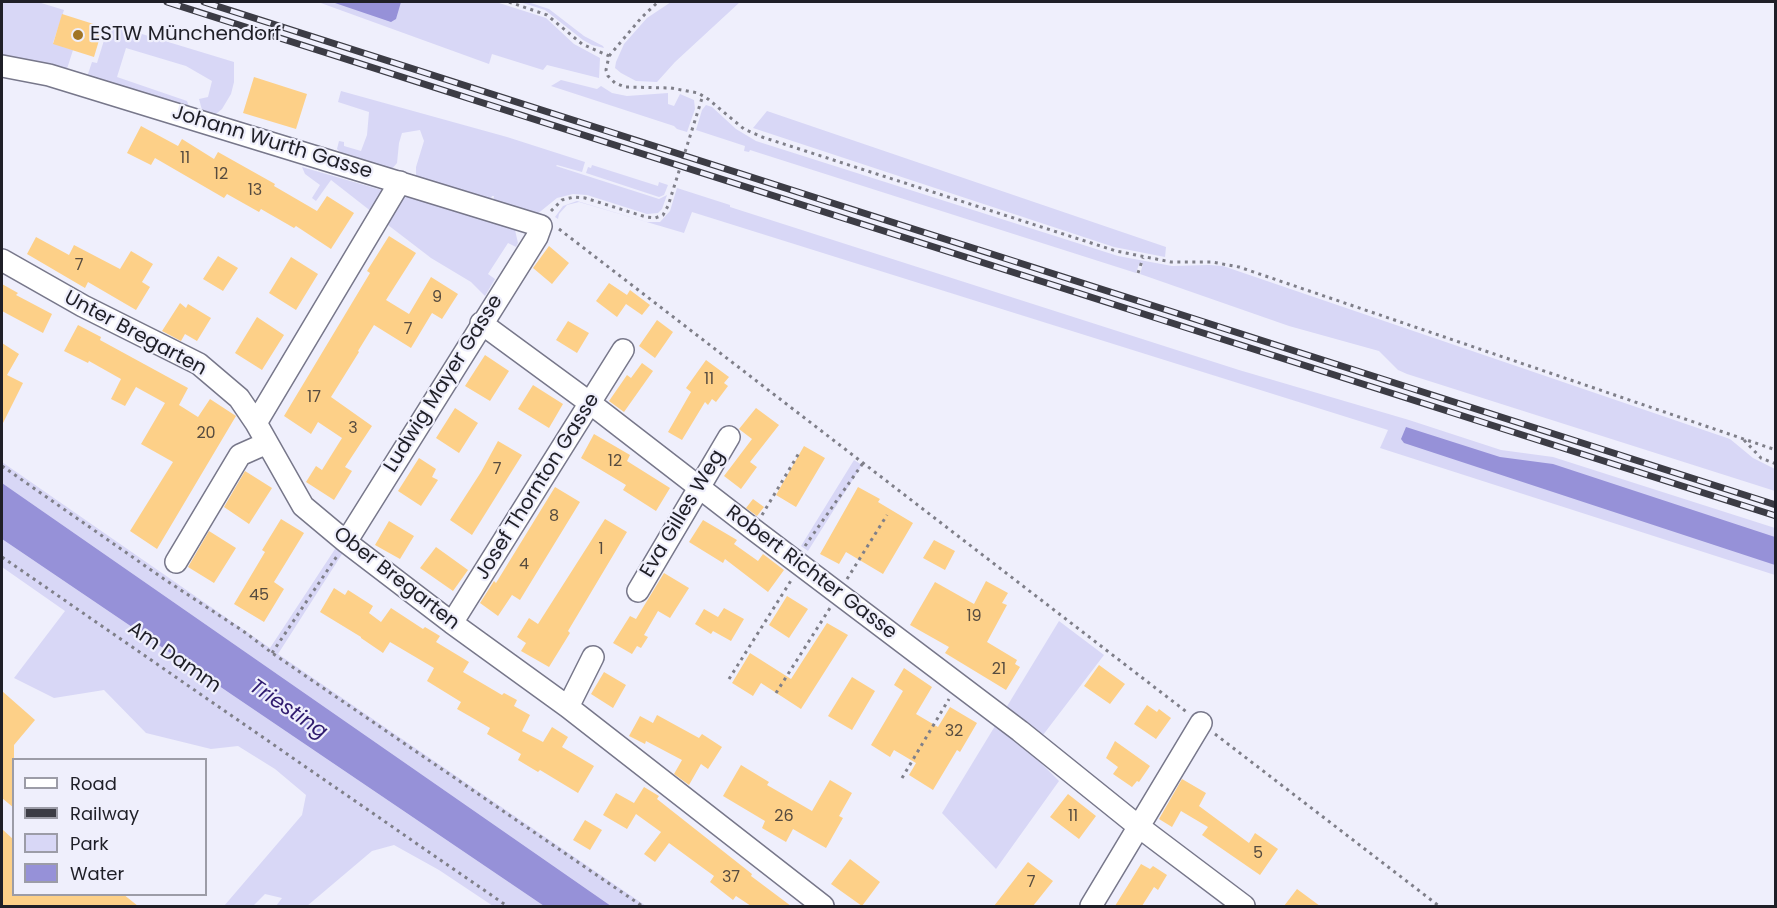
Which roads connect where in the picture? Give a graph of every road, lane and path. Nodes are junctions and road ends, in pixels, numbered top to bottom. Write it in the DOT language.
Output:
graph roads {
  1 [pos="509,2"];
  2 [pos="658,2"];
  3 [pos="609,56"];
  4 [pos="2,66"];
  5 [pos="704,95"];
  6 [pos="400,182"];
  7 [pos="541,226"];
  8 [pos="1143,258"];
  9 [pos="2,260"];
  10 [pos="1138,273"];
  11 [pos="481,323"];
  12 [pos="623,350"];
  13 [pos="590,403"];
  14 [pos="256,423"];
  15 [pos="729,437"];
  16 [pos="1743,439"];
  17 [pos="267,443"];
  18 [pos="1776,450"];
  19 [pos="799,453"];
  20 [pos="864,463"];
  21 [pos="1776,464"];
  22 [pos="2,466"];
  23 [pos="698,488"];
  24 [pos="887,515"];
  25 [pos="753,530"];
  26 [pos="346,542"];
  27 [pos="2,557"];
  28 [pos="176,562"];
  29 [pos="798,562"];
  30 [pos="638,591"];
  31 [pos="839,594"];
  32 [pos="453,623"];
  33 [pos="272,653"];
  34 [pos="593,657"];
  35 [pos="729,679"];
  36 [pos="957,684"];
  37 [pos="776,693"];
  38 [pos="568,707"];
  39 [pos="1201,723"];
  40 [pos="902,778"];
  41 [pos="1138,826"];
  42 [pos="507,906"];
  43 [pos="642,906"];
  44 [pos="823,906"];
  45 [pos="1091,906"];
  46 [pos="1244,906"];
  47 [pos="1439,906"];
  1 -- 3 [label="path"];
  2 -- 3 [label="path"];
  3 -- 5 [label="path"];
  4 -- 6 [label="street, Johann Wurth Gasse"];
  5 -- 7 [label="path"];
  5 -- 8 [label="path"];
  6 -- 7 [label="street, Johann Wurth Gasse"];
  6 -- 14 [label="street"];
  7 -- 11 [label="street, Ludwig Mayer Gasse"];
  7 -- 20 [label="path"];
  8 -- 10 [label="path"];
  8 -- 16 [label="path"];
  9 -- 14 [label="street, Unter Bregarten"];
  11 -- 13 [label="street, Robert Richter Gasse"];
  11 -- 26 [label="street, Ludwig Mayer Gasse"];
  12 -- 13 [label="street, Josef Thornton Gasse"];
  13 -- 23 [label="street, Robert Richter Gasse"];
  13 -- 32 [label="street, Josef Thornton Gasse"];
  14 -- 17 [label="street, Ober Bregarten"];
  15 -- 23 [label="street, Eva Gilles Weg"];
  16 -- 18 [label="path"];
  16 -- 21 [label="path"];
  17 -- 26 [label="street, Ober Bregarten"];
  17 -- 28 [label="street"];
  19 -- 25 [label="path"];
  20 -- 29 [label="path"];
  20 -- 39 [label="path"];
  22 -- 33 [label="path"];
  23 -- 25 [label="street, Robert Richter Gasse"];
  23 -- 30 [label="street, Eva Gilles Weg"];
  24 -- 31 [label="path"];
  25 -- 29 [label="street, Robert Richter Gasse"];
  26 -- 32 [label="street, Ober Bregarten"];
  26 -- 33 [label="path"];
  27 -- 42 [label="path, Am Damm"];
  29 -- 31 [label="street, Robert Richter Gasse"];
  29 -- 35 [label="path"];
  31 -- 36 [label="street, Robert Richter Gasse"];
  31 -- 37 [label="path"];
  32 -- 38 [label="street, Ober Bregarten"];
  33 -- 43 [label="path"];
  34 -- 38 [label="street"];
  36 -- 40 [label="path"];
  36 -- 41 [label="street, Robert Richter Gasse"];
  38 -- 44 [label="street, Ober Bregarten"];
  39 -- 41 [label="street"];
  39 -- 47 [label="path"];
  41 -- 45 [label="street"];
  41 -- 46 [label="street, Robert Richter Gasse"];
}
